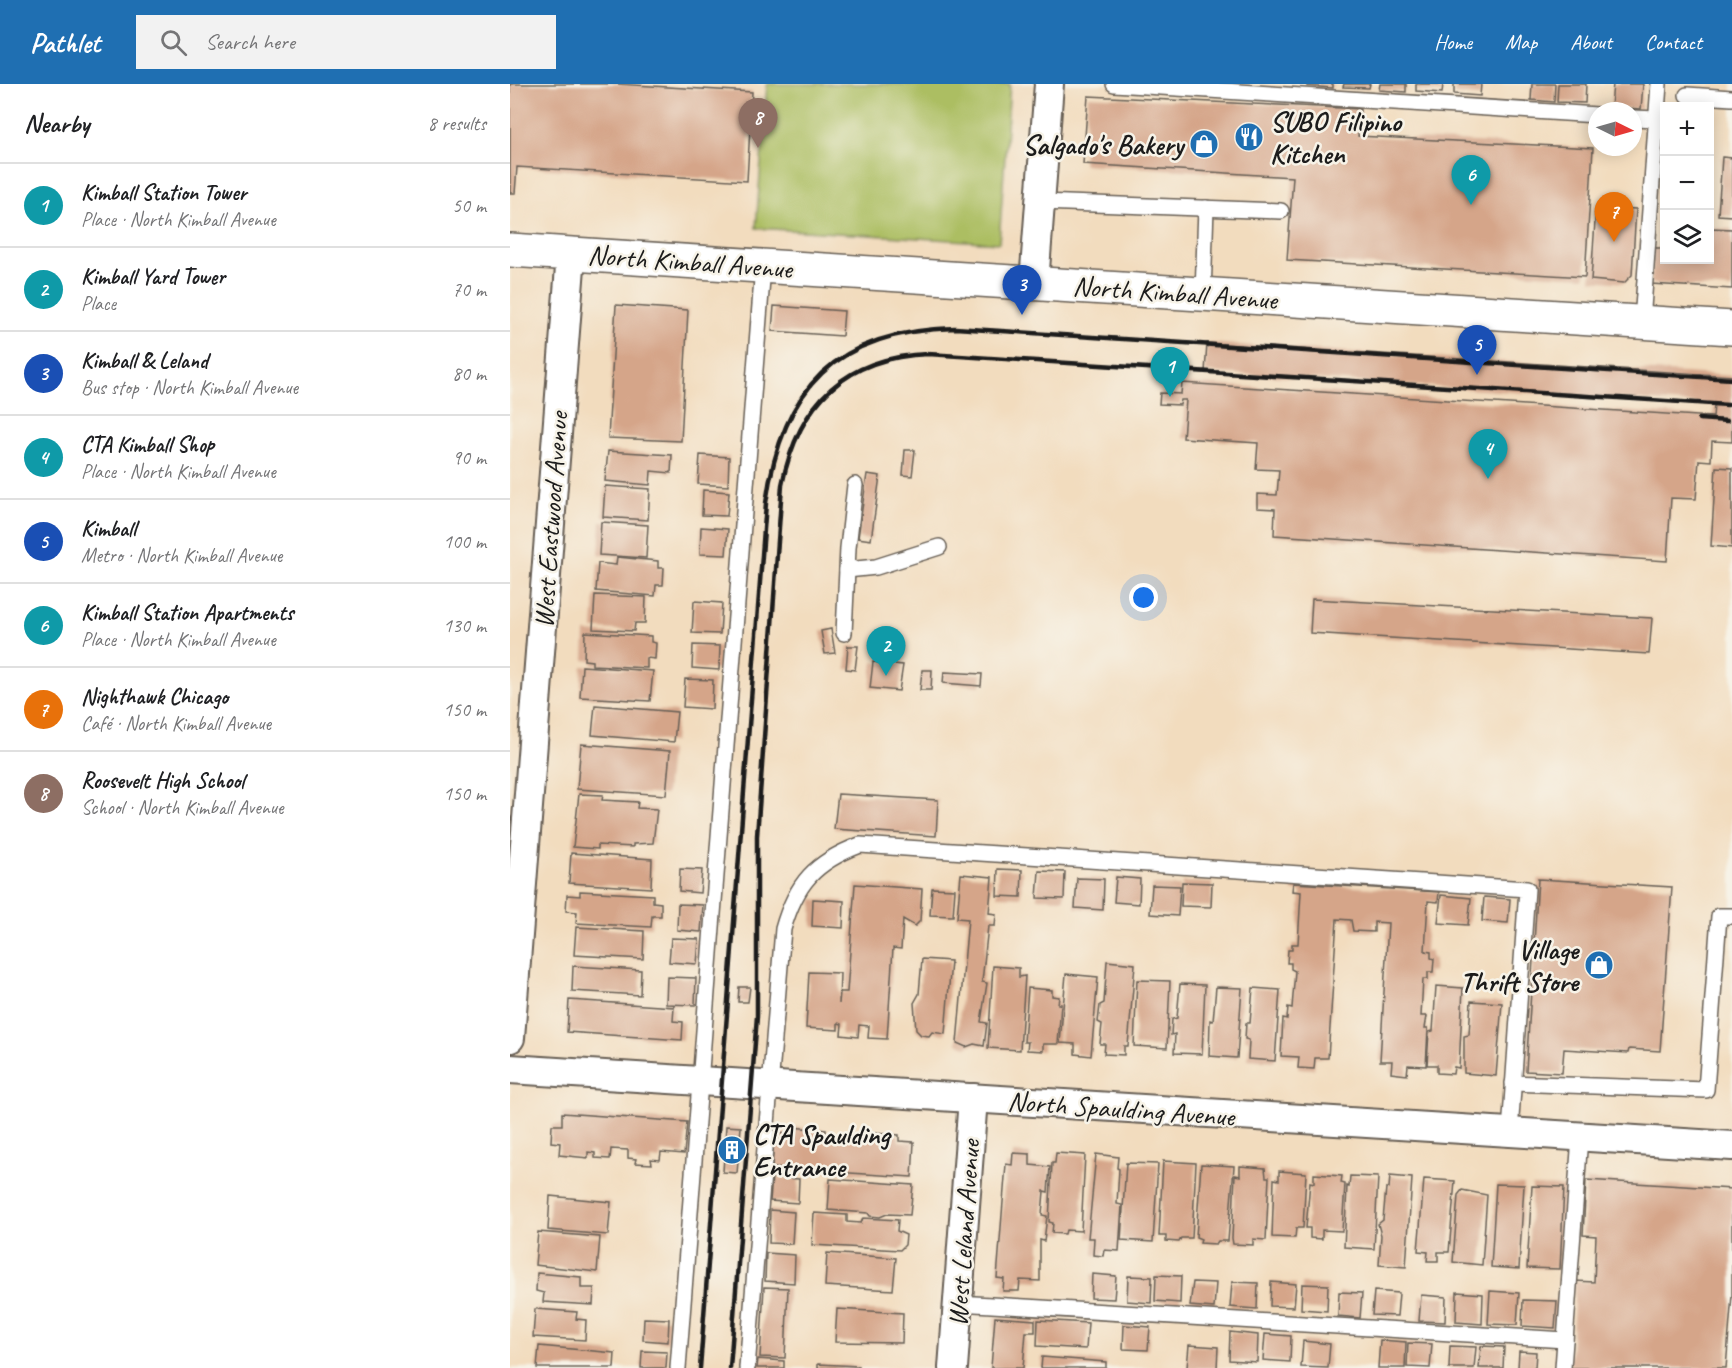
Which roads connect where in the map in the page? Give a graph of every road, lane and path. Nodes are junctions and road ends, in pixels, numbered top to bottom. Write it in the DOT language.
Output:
graph roads {
  1 [pos="1049,84"];
  2 [pos="1114,84"];
  3 [pos="1659,84"];
  4 [pos="1687,95"];
  5 [pos="1732,98"];
  6 [pos="1588,115"];
  7 [pos="1642,118"];
  8 [pos="1657,119"];
  9 [pos="1041,202"];
  10 [pos="1206,208"];
  11 [pos="1281,210"];
  12 [pos="510,250"];
  13 [pos="571,254"];
  14 [pos="763,266"];
  15 [pos="1034,283"];
  16 [pos="1203,294"];
  17 [pos="1642,322"];
  18 [pos="1732,327"];
  19 [pos="855,485"];
  20 [pos="939,547"];
  21 [pos="847,570"];
  22 [pos="844,633"];
  23 [pos="1732,916"];
  24 [pos="510,1038"];
  25 [pos="510,1069"];
  26 [pos="701,1081"];
  27 [pos="1513,1083"];
  28 [pos="769,1085"];
  29 [pos="973,1098"];
  30 [pos="1510,1132"];
  31 [pos="1580,1137"];
  32 [pos="1732,1146"];
  33 [pos="958,1303"];
  34 [pos="1565,1340"];
  35 [pos="678,1368"];
  36 [pos="747,1368"];
  37 [pos="953,1368"];
  38 [pos="1563,1368"];
  1 -- 9 [label="street"];
  2 -- 6 [label="lane"];
  3 -- 8 [label="lane"];
  4 -- 5 [label="lane"];
  7 -- 8 [label="lane"];
  8 -- 17 [label="lane"];
  9 -- 10 [label="lane"];
  9 -- 15 [label="street"];
  10 -- 11 [label="lane"];
  10 -- 16 [label="lane"];
  12 -- 13 [label="street, North Kimball Avenue"];
  13 -- 14 [label="street, North Kimball Avenue"];
  13 -- 24 [label="street, West Eastwood Avenue"];
  14 -- 15 [label="street, North Kimball Avenue"];
  14 -- 26 [label="lane"];
  15 -- 16 [label="street, North Kimball Avenue"];
  16 -- 17 [label="street, North Kimball Avenue"];
  17 -- 18 [label="street, North Kimball Avenue"];
  19 -- 21 [label="lane"];
  20 -- 21 [label="lane"];
  21 -- 22 [label="lane"];
  23 -- 27 [label="lane"];
  25 -- 26 [label="street, North Spaulding Avenue"];
  26 -- 28 [label="street, North Spaulding Avenue"];
  26 -- 35 [label="lane"];
  27 -- 28 [label="lane"];
  27 -- 30 [label="lane"];
  28 -- 29 [label="street, North Spaulding Avenue"];
  28 -- 36 [label="lane"];
  29 -- 30 [label="street, North Spaulding Avenue"];
  29 -- 33 [label="street, West Leland Avenue"];
  30 -- 31 [label="street, North Spaulding Avenue"];
  31 -- 32 [label="street, North Spaulding Avenue"];
  31 -- 34 [label="lane"];
  33 -- 34 [label="lane"];
  33 -- 37 [label="street, West Leland Avenue"];
  34 -- 38 [label="lane"];
}
